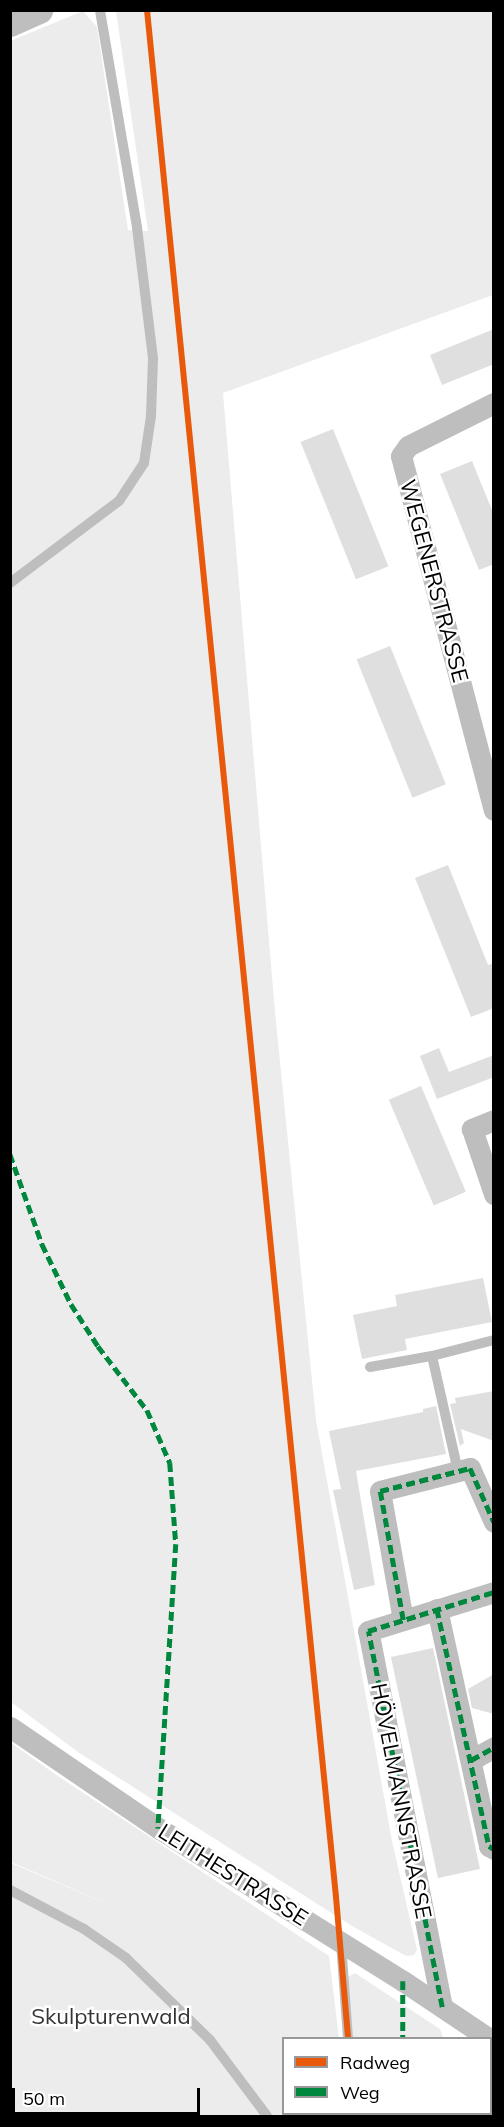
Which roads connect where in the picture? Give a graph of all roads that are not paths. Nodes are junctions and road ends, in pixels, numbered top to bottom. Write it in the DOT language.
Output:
graph roads {
  1 [pos="39,10"];
  2 [pos="100,10"];
  3 [pos="10,23"];
  4 [pos="494,403"];
  5 [pos="10,583"];
  6 [pos="494,810"];
  7 [pos="494,1120"];
  8 [pos="494,1194"];
  9 [pos="494,1340"];
  10 [pos="432,1356"];
  11 [pos="370,1367"];
  12 [pos="458,1471"];
  13 [pos="494,1522"];
  14 [pos="494,1592"];
  15 [pos="437,1609"];
  16 [pos="403,1620"];
  17 [pos="10,1727"];
  18 [pos="494,1747"];
  19 [pos="471,1760"];
  20 [pos="494,1849"];
  21 [pos="10,1890"];
  22 [pos="341,1943"];
  23 [pos="442,2007"];
  24 [pos="348,2037"];
  25 [pos="487,2037"];
  26 [pos="267,2116"];
  1 -- 3 [label="street"];
  2 -- 5 [label="lane"];
  4 -- 6 [label="street, WEGENERSTRASSE"];
  7 -- 8 [label="street"];
  9 -- 10 [label="lane"];
  10 -- 11 [label="lane"];
  10 -- 12 [label="lane"];
  12 -- 13 [label="street"];
  12 -- 16 [label="street"];
  14 -- 15 [label="street, HÖVELMANNSTRASSE"];
  15 -- 16 [label="street, HÖVELMANNSTRASSE"];
  15 -- 19 [label="street"];
  16 -- 23 [label="street, HÖVELMANNSTRASSE"];
  17 -- 22 [label="street, LEITHESTRASSE"];
  18 -- 19 [label="street"];
  19 -- 20 [label="street"];
  21 -- 26 [label="lane"];
  22 -- 23 [label="street, LEITHESTRASSE"];
  22 -- 24 [label="lane"];
  23 -- 25 [label="street, LEITHESTRASSE"];
}
